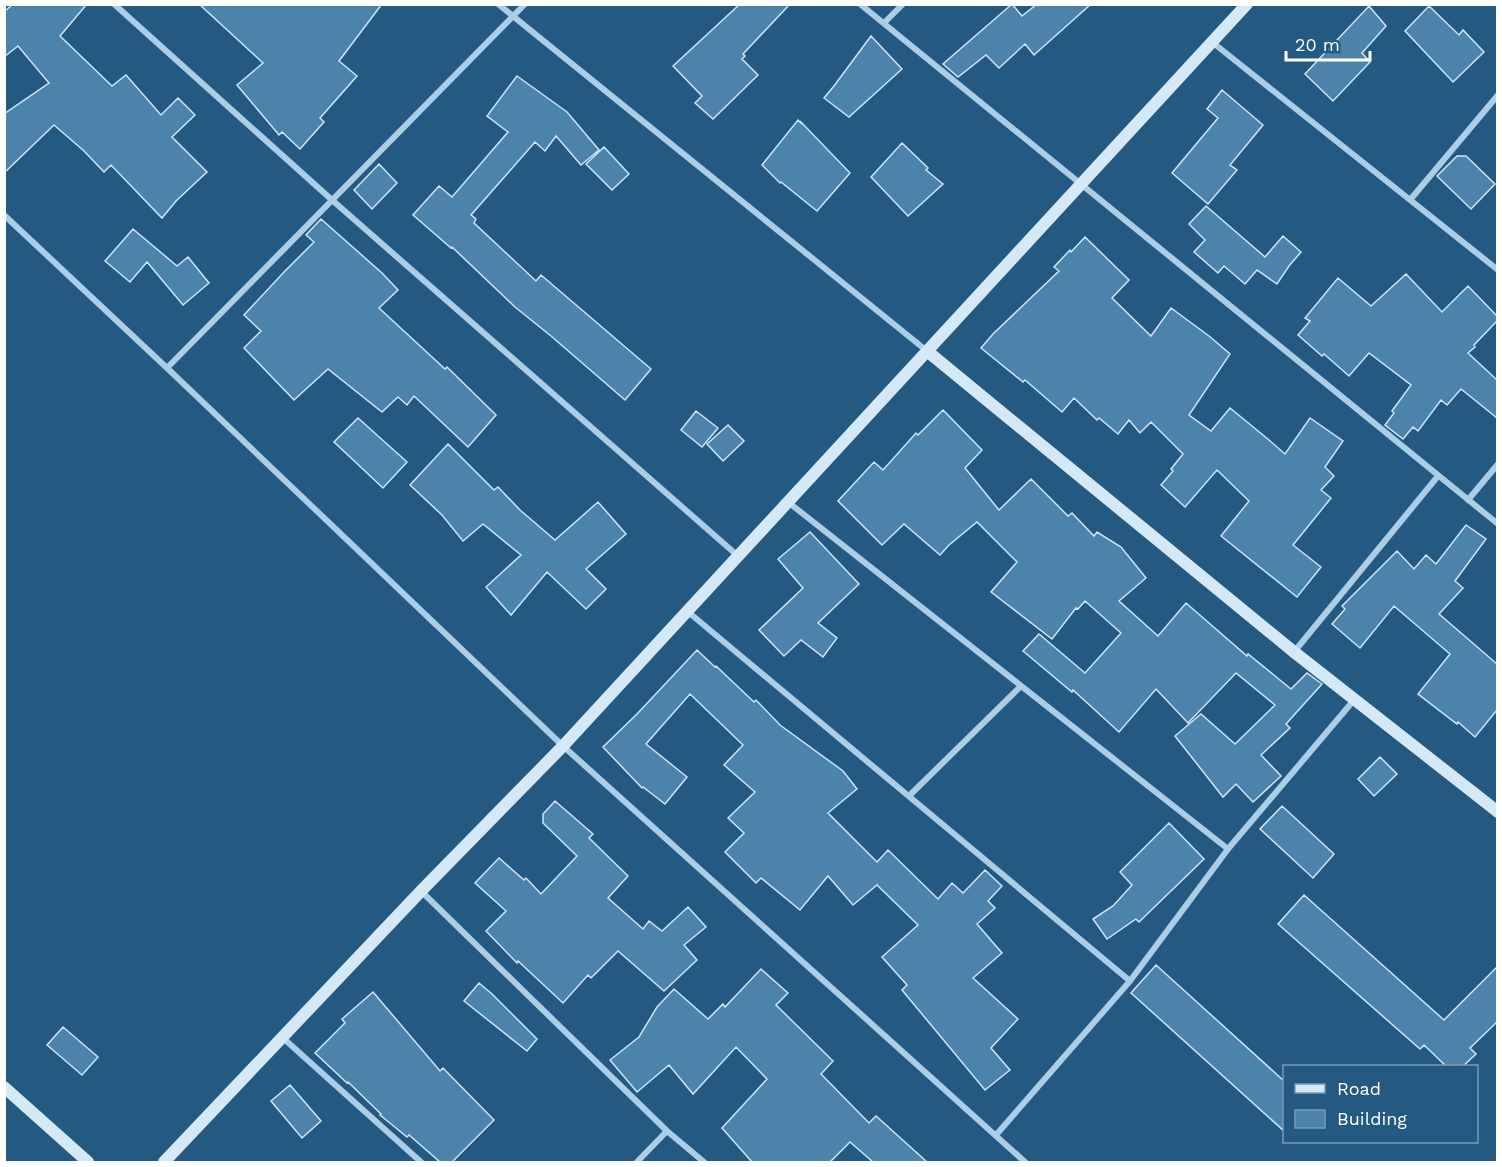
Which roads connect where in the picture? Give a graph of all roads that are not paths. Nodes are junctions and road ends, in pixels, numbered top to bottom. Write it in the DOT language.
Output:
graph roads {
  1 [pos="114,4"];
  2 [pos="498,4"];
  3 [pos="525,4"];
  4 [pos="860,4"];
  5 [pos="903,4"];
  6 [pos="1247,4"];
  7 [pos="513,16"];
  8 [pos="884,23"];
  9 [pos="1212,42"];
  10 [pos="1497,95"];
  11 [pos="1081,184"];
  12 [pos="332,200"];
  13 [pos="1410,200"];
  14 [pos="4,215"];
  15 [pos="1497,270"];
  16 [pos="927,351"];
  17 [pos="167,368"];
  18 [pos="1497,464"];
  19 [pos="1438,476"];
  20 [pos="1468,500"];
  21 [pos="787,501"];
  22 [pos="1497,524"];
  23 [pos="738,556"];
  24 [pos="687,611"];
  25 [pos="1294,652"];
  26 [pos="1021,686"];
  27 [pos="1354,699"];
  28 [pos="563,746"];
  29 [pos="909,796"];
  30 [pos="1497,812"];
  31 [pos="1228,849"];
  32 [pos="421,891"];
  33 [pos="1130,981"];
  34 [pos="283,1038"];
  35 [pos="4,1087"];
  36 [pos="667,1131"];
  37 [pos="996,1135"];
  38 [pos="88,1162"];
  39 [pos="164,1162"];
  40 [pos="421,1162"];
  41 [pos="637,1162"];
  42 [pos="704,1162"];
  43 [pos="1025,1162"];
  1 -- 12 [label="street"];
  2 -- 7 [label="street"];
  3 -- 7 [label="street"];
  4 -- 8 [label="street"];
  5 -- 8 [label="street"];
  6 -- 9 [label="street"];
  7 -- 12 [label="street"];
  7 -- 16 [label="street"];
  8 -- 11 [label="street"];
  9 -- 11 [label="street"];
  9 -- 13 [label="street"];
  10 -- 13 [label="street"];
  11 -- 16 [label="street"];
  11 -- 19 [label="street"];
  12 -- 17 [label="street"];
  12 -- 23 [label="street"];
  13 -- 15 [label="street"];
  14 -- 17 [label="street"];
  16 -- 21 [label="street"];
  16 -- 25 [label="street"];
  17 -- 28 [label="street"];
  18 -- 20 [label="street"];
  19 -- 20 [label="street"];
  19 -- 25 [label="street"];
  20 -- 22 [label="street"];
  21 -- 23 [label="street"];
  21 -- 26 [label="street"];
  23 -- 24 [label="street"];
  24 -- 28 [label="street"];
  24 -- 29 [label="street"];
  25 -- 27 [label="street"];
  26 -- 29 [label="street"];
  26 -- 31 [label="street"];
  27 -- 30 [label="street"];
  27 -- 31 [label="street"];
  28 -- 32 [label="street"];
  28 -- 37 [label="street"];
  29 -- 33 [label="street"];
  31 -- 33 [label="street"];
  32 -- 34 [label="street"];
  32 -- 36 [label="street"];
  33 -- 37 [label="street"];
  34 -- 39 [label="street"];
  34 -- 40 [label="street"];
  35 -- 38 [label="street"];
  36 -- 41 [label="street"];
  36 -- 42 [label="street"];
  37 -- 43 [label="street"];
}
